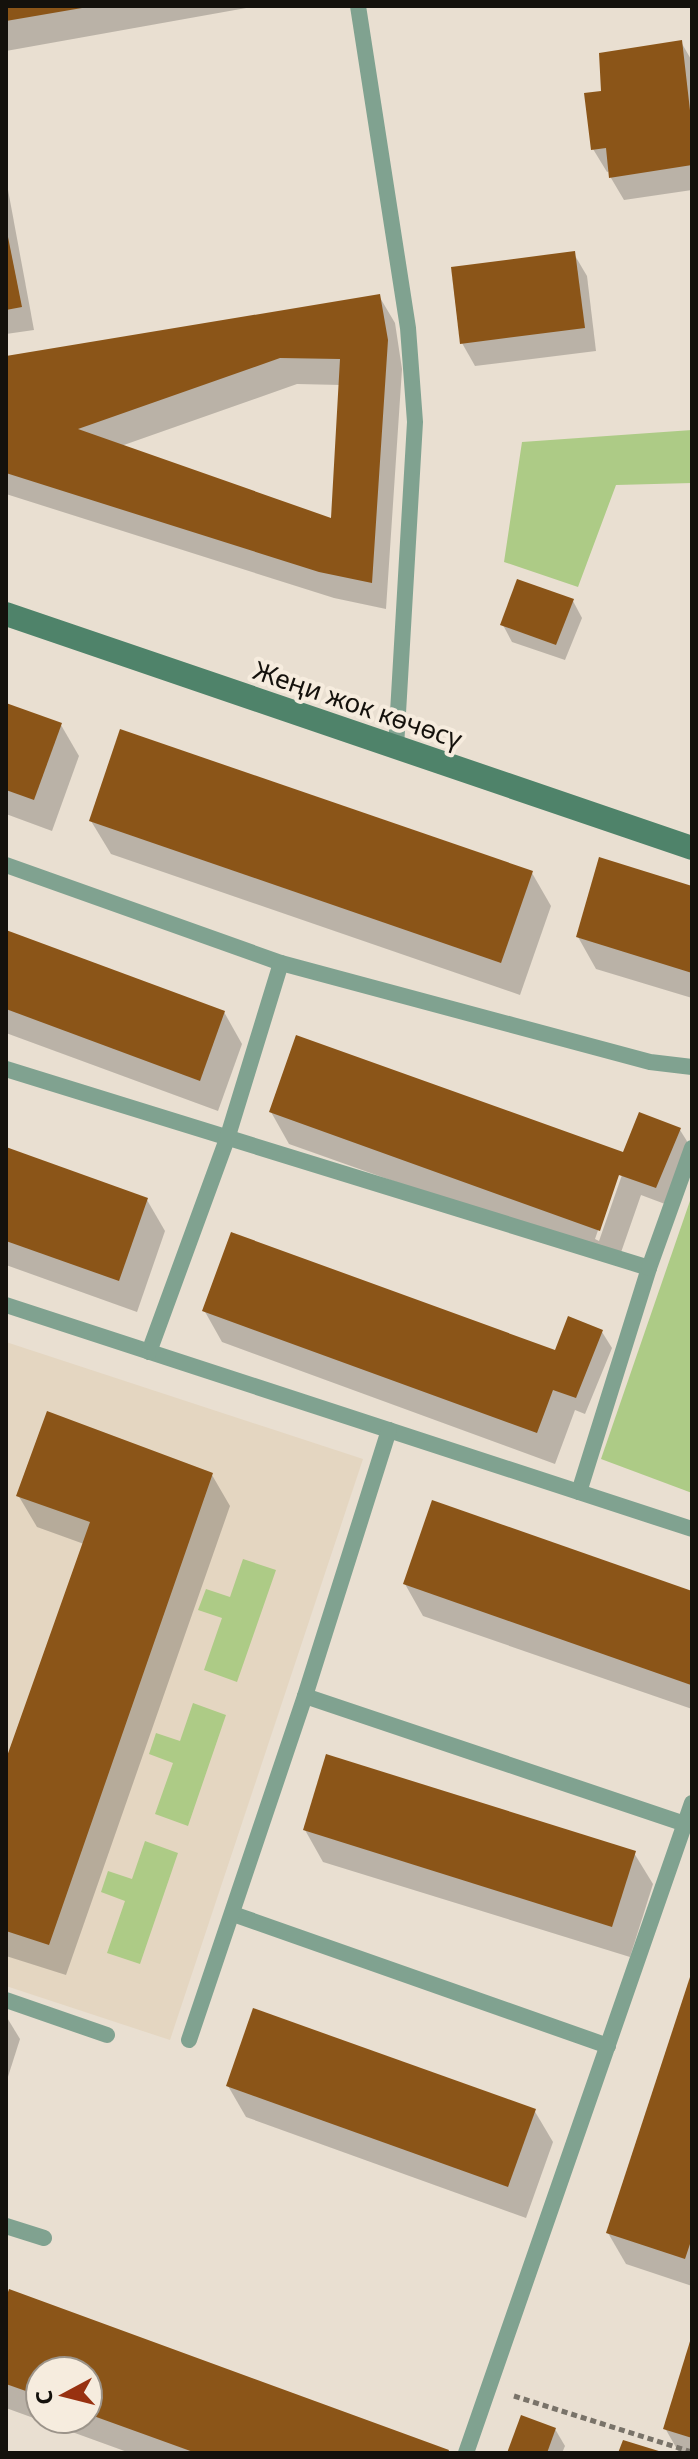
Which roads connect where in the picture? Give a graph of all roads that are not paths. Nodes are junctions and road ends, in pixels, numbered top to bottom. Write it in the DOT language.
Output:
graph roads {
  1 [pos="358,6"];
  2 [pos="6,614"];
  3 [pos="396,747"];
  4 [pos="692,848"];
  5 [pos="6,865"];
  6 [pos="281,963"];
  7 [pos="692,1067"];
  8 [pos="6,1069"];
  9 [pos="227,1139"];
  10 [pos="692,1148"];
  11 [pos="649,1268"];
  12 [pos="6,1305"];
  13 [pos="149,1352"];
  14 [pos="389,1430"];
  15 [pos="579,1492"];
  16 [pos="692,1529"];
  17 [pos="305,1696"];
  18 [pos="692,1803"];
  19 [pos="685,1824"];
  20 [pos="233,1914"];
  21 [pos="6,2000"];
  22 [pos="107,2035"];
  23 [pos="189,2040"];
  24 [pos="608,2046"];
  25 [pos="6,2226"];
  26 [pos="44,2238"];
  27 [pos="466,2453"];
  1 -- 3 [label="lane"];
  2 -- 3 [label="main road, Жеңи жок көчөсү"];
  3 -- 4 [label="main road, Жеңи жок көчөсү"];
  5 -- 6 [label="lane"];
  6 -- 7 [label="lane"];
  6 -- 9 [label="lane"];
  8 -- 9 [label="lane"];
  9 -- 11 [label="lane"];
  9 -- 13 [label="lane"];
  10 -- 11 [label="lane"];
  11 -- 15 [label="lane"];
  12 -- 13 [label="lane"];
  13 -- 14 [label="lane"];
  14 -- 15 [label="lane"];
  14 -- 17 [label="lane"];
  15 -- 16 [label="lane"];
  17 -- 19 [label="lane"];
  17 -- 20 [label="lane"];
  18 -- 19 [label="lane"];
  19 -- 24 [label="lane"];
  20 -- 23 [label="lane"];
  20 -- 24 [label="lane"];
  21 -- 22 [label="lane"];
  24 -- 27 [label="lane"];
  25 -- 26 [label="lane"];
}
